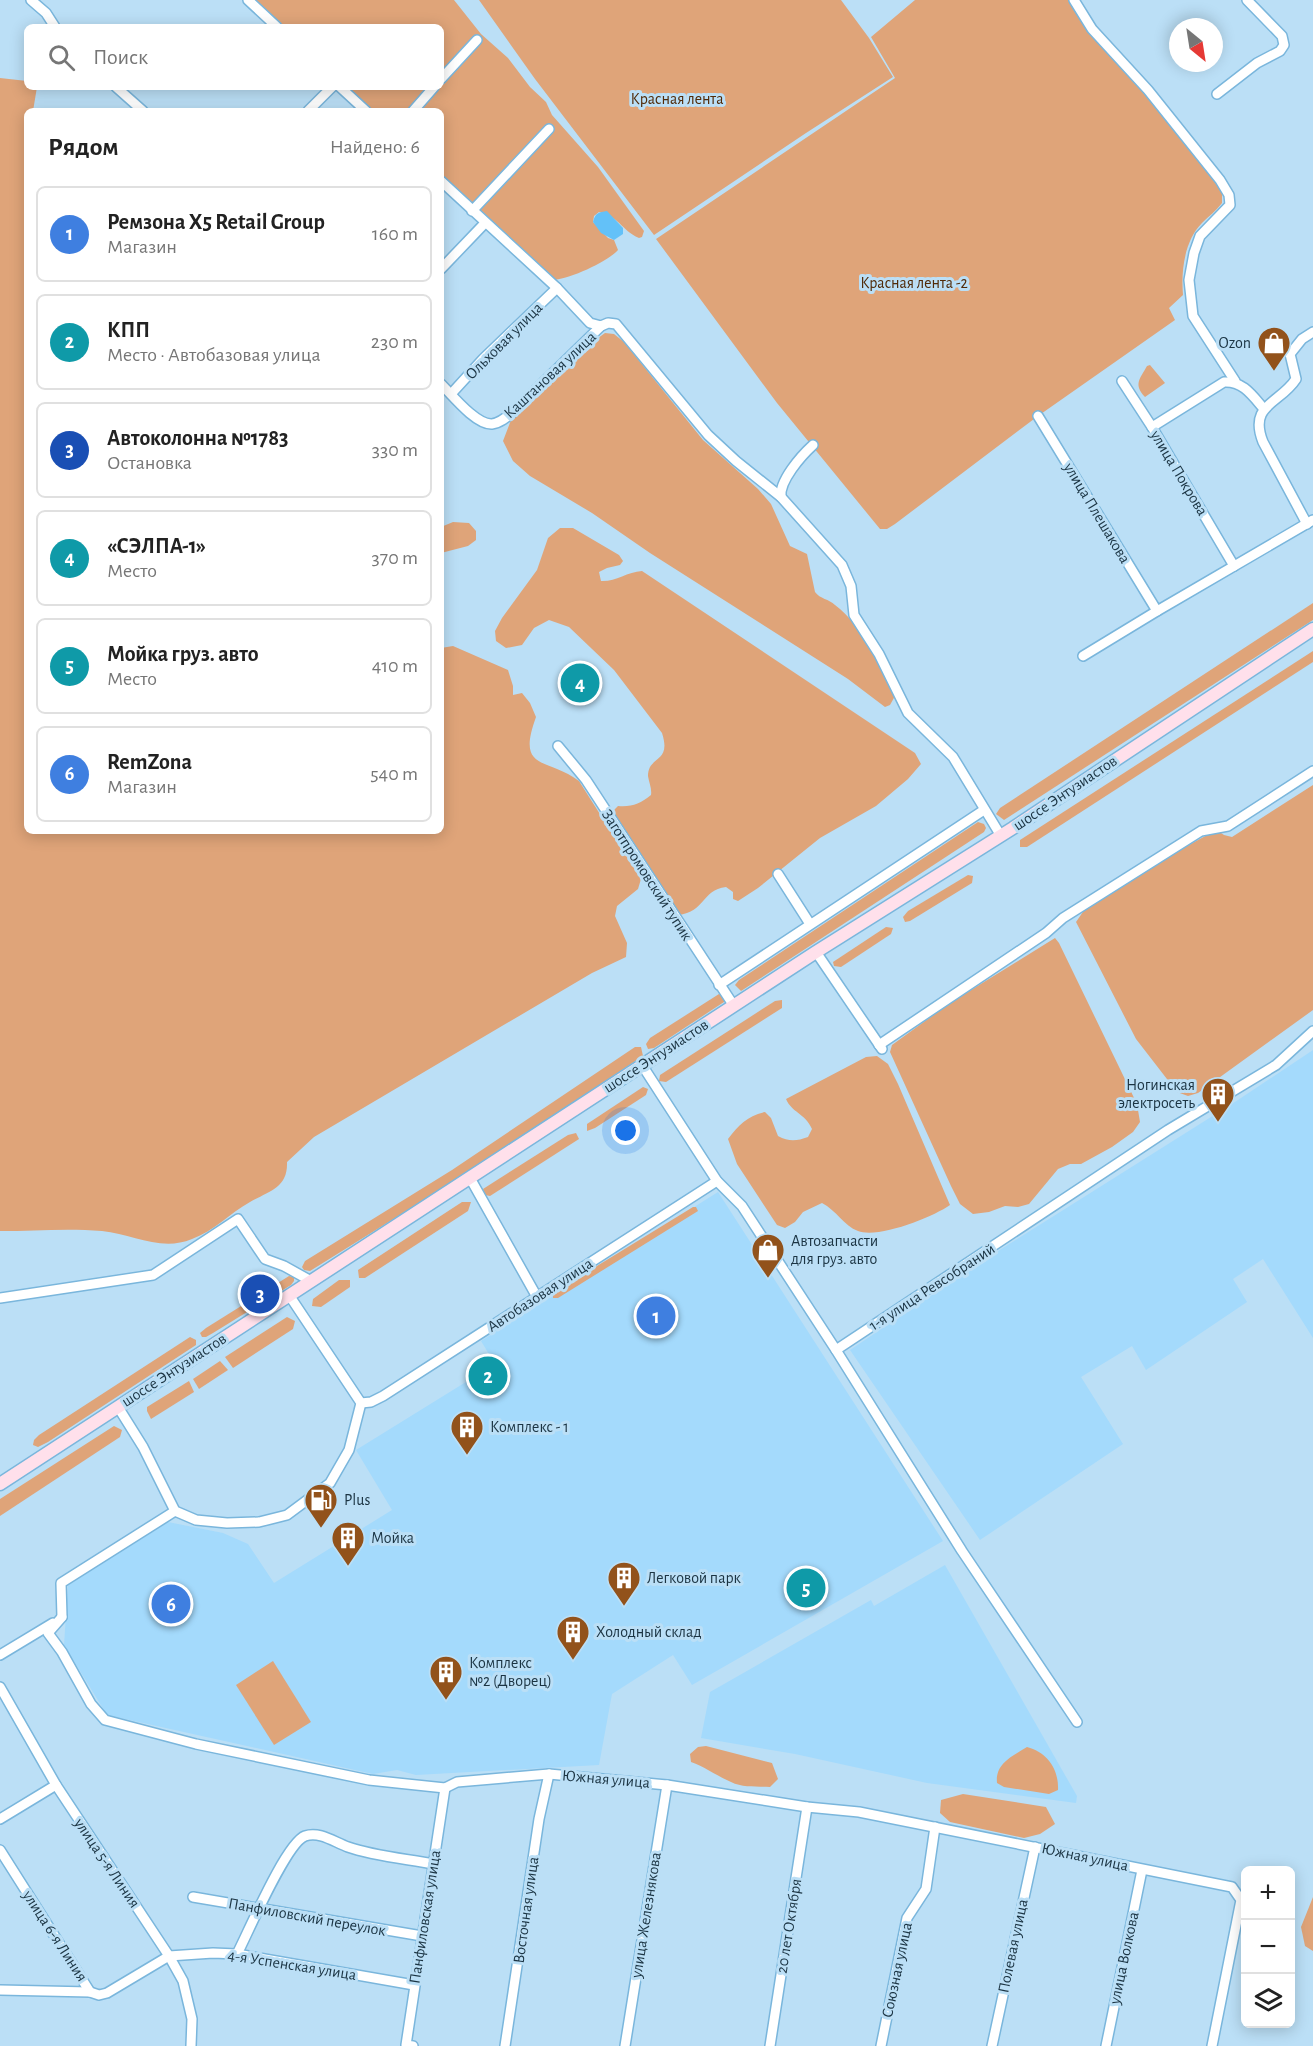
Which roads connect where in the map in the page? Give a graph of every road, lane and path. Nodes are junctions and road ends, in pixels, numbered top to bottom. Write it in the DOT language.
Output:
graph roads {
  1 [pos="31,0"];
  2 [pos="248,0"];
  3 [pos="1074,0"];
  4 [pos="1247,0"];
  5 [pos="54,24"];
  6 [pos="274,24"];
  7 [pos="477,40"];
  8 [pos="444,76"];
  9 [pos="119,90"];
  10 [pos="329,90"];
  11 [pos="343,90"];
  12 [pos="431,90"];
  13 [pos="1217,94"];
  14 [pos="140,108"];
  15 [pos="311,108"];
  16 [pos="363,108"];
  17 [pos="415,108"];
  18 [pos="549,129"];
  19 [pos="444,185"];
  20 [pos="472,211"];
  21 [pos="485,223"];
  22 [pos="444,266"];
  23 [pos="556,288"];
  24 [pos="602,326"];
  25 [pos="1313,332"];
  26 [pos="1122,381"];
  27 [pos="1235,381"];
  28 [pos="444,387"];
  29 [pos="451,394"];
  30 [pos="1264,409"];
  31 [pos="1038,416"];
  32 [pos="1152,426"];
  33 [pos="813,445"];
  34 [pos="781,497"];
  35 [pos="1310,522"];
  36 [pos="1234,566"];
  37 [pos="1156,611"];
  38 [pos="1313,629"];
  39 [pos="1083,656"];
  40 [pos="558,746"];
  41 [pos="1313,771"];
  42 [pos="984,810"];
  43 [pos="1001,836"];
  44 [pos="778,874"];
  45 [pos="810,924"];
  46 [pos="816,952"];
  47 [pos="719,985"];
  48 [pos="734,1006"];
  49 [pos="1313,1031"];
  50 [pos="642,1065"];
  51 [pos="470,1178"];
  52 [pos="717,1181"];
  53 [pos="311,1281"];
  54 [pos="289,1295"];
  55 [pos="537,1297"];
  56 [pos="0,1298"];
  57 [pos="836,1350"];
  58 [pos="361,1403"];
  59 [pos="118,1407"];
  60 [pos="0,1484"];
  61 [pos="175,1511"];
  62 [pos="62,1617"];
  63 [pos="0,1655"];
  64 [pos="0,1687"];
  65 [pos="1077,1722"];
  66 [pos="549,1774"];
  67 [pos="56,1785"];
  68 [pos="667,1785"];
  69 [pos="445,1788"];
  70 [pos="807,1807"];
  71 [pos="0,1819"];
  72 [pos="935,1827"];
  73 [pos="1035,1847"];
  74 [pos="0,1850"];
  75 [pos="434,1864"];
  76 [pos="1143,1870"];
  77 [pos="193,1897"];
  78 [pos="259,1909"];
  79 [pos="422,1936"];
  80 [pos="237,1954"];
  81 [pos="169,1956"];
  82 [pos="414,1985"];
  83 [pos="0,1990"];
  84 [pos="90,1992"];
  85 [pos="191,2046"];
  86 [pos="409,2046"];
  87 [pos="506,2046"];
  88 [pos="625,2046"];
  89 [pos="770,2046"];
  90 [pos="881,2046"];
  91 [pos="992,2046"];
  92 [pos="1106,2046"];
  93 [pos="1212,2046"];
  1 -- 5 [label="street"];
  2 -- 6 [label="street"];
  3 -- 27 [label="street"];
  4 -- 13 [label="street"];
  7 -- 8 [label="street"];
  9 -- 14 [label="street"];
  10 -- 15 [label="street"];
  11 -- 16 [label="street"];
  12 -- 17 [label="street"];
  18 -- 20 [label="street"];
  19 -- 20 [label="street"];
  20 -- 21 [label="street"];
  21 -- 22 [label="street"];
  21 -- 23 [label="street"];
  23 -- 24 [label="street"];
  23 -- 29 [label="street, Ольховая улица"];
  24 -- 29 [label="street, Каштановая улица"];
  24 -- 34 [label="street"];
  25 -- 30 [label="street"];
  26 -- 32 [label="street, улица Покрова"];
  27 -- 30 [label="street"];
  27 -- 32 [label="street"];
  28 -- 29 [label="street, Каштановая улица"];
  30 -- 35 [label="street"];
  31 -- 37 [label="street, улица Плешакова"];
  32 -- 36 [label="street, улица Покрова"];
  33 -- 34 [label="street"];
  34 -- 42 [label="street"];
  35 -- 36 [label="street"];
  36 -- 37 [label="street"];
  37 -- 39 [label="street"];
  38 -- 43 [label="main road, шоссе Энтузиастов"];
  40 -- 47 [label="street, Заготпромовский тупик"];
  41 -- 46 [label="street"];
  42 -- 43 [label="street"];
  42 -- 45 [label="street"];
  43 -- 46 [label="main road, шоссе Энтузиастов"];
  44 -- 45 [label="street"];
  45 -- 47 [label="street"];
  46 -- 48 [label="main road, шоссе Энтузиастов"];
  47 -- 48 [label="street, Заготпромовский тупик"];
  48 -- 50 [label="main road, шоссе Энтузиастов"];
  49 -- 57 [label="street, 1-я улица Ревсобраний"];
  50 -- 51 [label="main road, шоссе Энтузиастов"];
  50 -- 52 [label="street"];
  51 -- 53 [label="main road, шоссе Энтузиастов"];
  51 -- 55 [label="street"];
  52 -- 55 [label="street, Автобазовая улица"];
  52 -- 57 [label="street"];
  53 -- 54 [label="main road, шоссе Энтузиастов"];
  53 -- 56 [label="street"];
  54 -- 58 [label="street"];
  54 -- 59 [label="main road, шоссе Энтузиастов"];
  55 -- 58 [label="street, Автобазовая улица"];
  57 -- 65 [label="street"];
  58 -- 61 [label="street"];
  59 -- 60 [label="main road, шоссе Энтузиастов"];
  59 -- 61 [label="street"];
  61 -- 62 [label="street"];
  62 -- 63 [label="street"];
  62 -- 69 [label="street, Южная улица"];
  64 -- 67 [label="street, улица 5-я Линия"];
  66 -- 68 [label="street, Южная улица"];
  66 -- 69 [label="street, Южная улица"];
  66 -- 87 [label="street, Восточная улица"];
  67 -- 71 [label="street"];
  67 -- 81 [label="street, улица 5-я Линия"];
  68 -- 70 [label="street, Южная улица"];
  68 -- 88 [label="street, улица Железнякова"];
  69 -- 75 [label="street, Панфиловская улица"];
  70 -- 72 [label="street, Южная улица"];
  70 -- 89 [label="street, 20 лет Октября"];
  72 -- 73 [label="street, Южная улица"];
  72 -- 90 [label="street, Союзная улица"];
  73 -- 76 [label="street, Южная улица"];
  73 -- 91 [label="street, Полевая улица"];
  74 -- 84 [label="street, улица 6-я Линия"];
  75 -- 78 [label="street"];
  75 -- 79 [label="street, Панфиловская улица"];
  76 -- 92 [label="street, улица Волкова"];
  76 -- 93 [label="street, Южная улица"];
  77 -- 78 [label="street, Панфиловский переулок"];
  78 -- 79 [label="street, Панфиловский переулок"];
  78 -- 80 [label="street"];
  79 -- 82 [label="street, Панфиловская улица"];
  80 -- 81 [label="street, 4-я Успенская улица"];
  80 -- 82 [label="street, 4-я Успенская улица"];
  81 -- 84 [label="street, 4-я Успенская улица"];
  81 -- 85 [label="street, улица 5-я Линия"];
  82 -- 86 [label="street, Панфиловская улица"];
  83 -- 84 [label="street, 4-я Успенская улица"];
}
